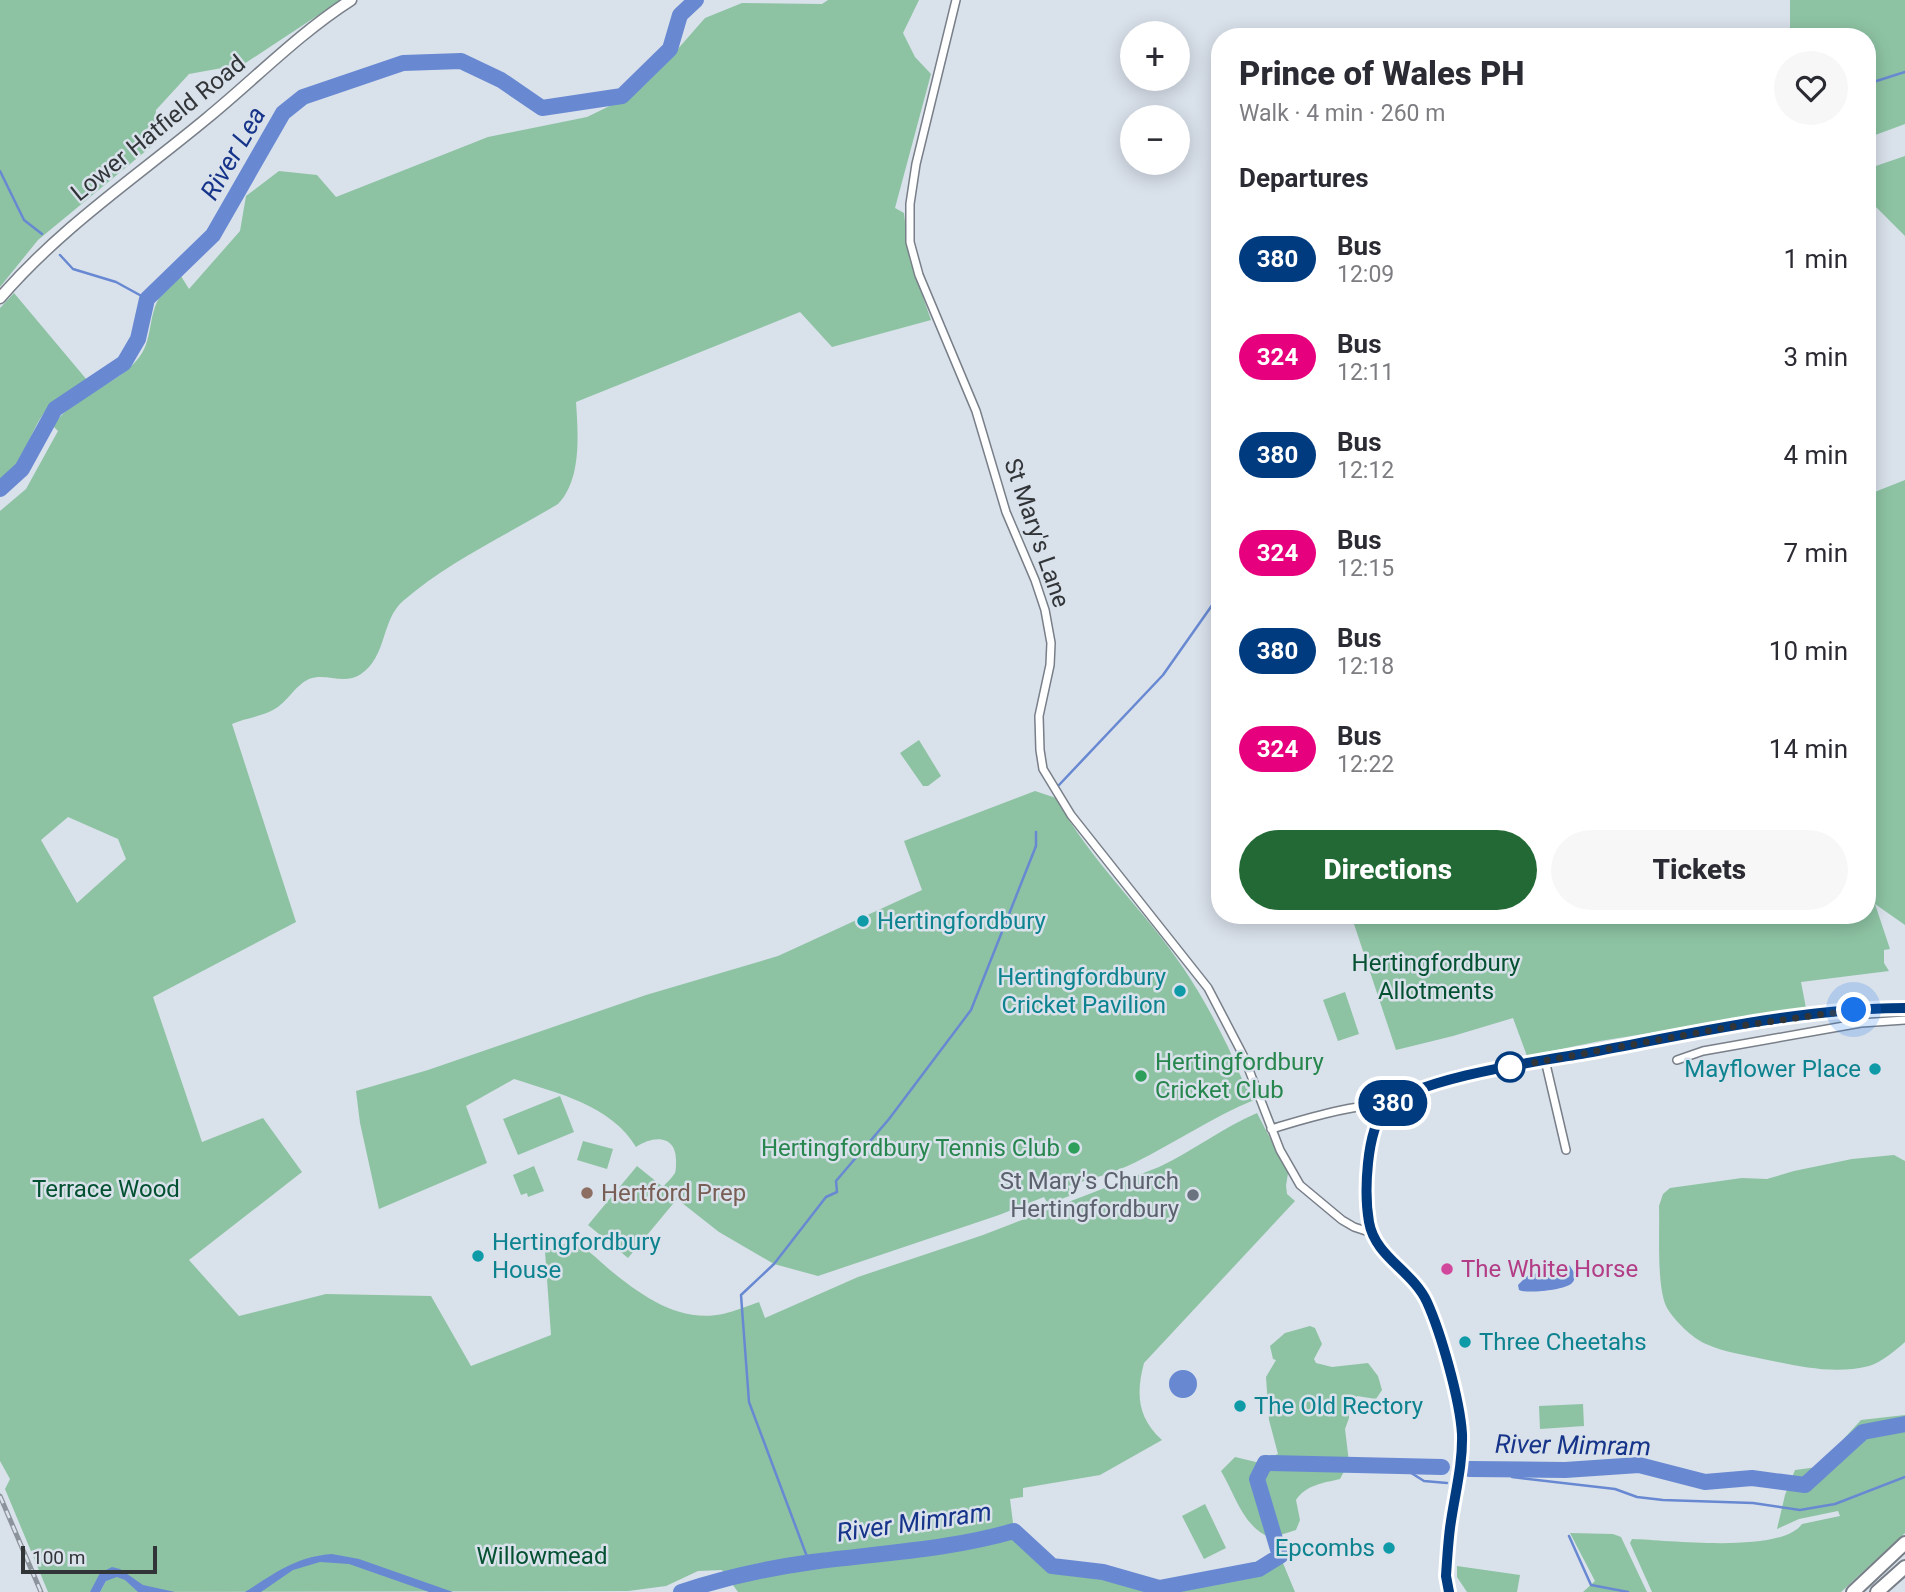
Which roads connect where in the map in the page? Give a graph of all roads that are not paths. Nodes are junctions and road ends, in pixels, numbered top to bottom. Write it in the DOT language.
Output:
graph roads {
  1 [pos="351,0"];
  2 [pos="956,0"];
  3 [pos="0,298"];
  4 [pos="1905,1008"];
  5 [pos="1905,1020"];
  6 [pos="1545,1060"];
  7 [pos="1677,1060"];
  8 [pos="1386,1108"];
  9 [pos="1271,1129"];
  10 [pos="1566,1150"];
  11 [pos="1372,1233"];
  12 [pos="1905,1543"];
  13 [pos="1905,1567"];
  14 [pos="1449,1592"];
  15 [pos="1853,1592"];
  16 [pos="1877,1592"];
  1 -- 3 [label="main road, Lower Hatfield Road"];
  2 -- 9 [label="street, St Mary's Lane"];
  4 -- 6 [label="street"];
  5 -- 7 [label="street"];
  6 -- 8 [label="street"];
  6 -- 10 [label="street"];
  8 -- 9 [label="street"];
  8 -- 11 [label="street"];
  9 -- 11 [label="street, St Mary's Lane"];
  11 -- 14 [label="street"];
  12 -- 15 [label="highway"];
  13 -- 16 [label="highway"];
}
